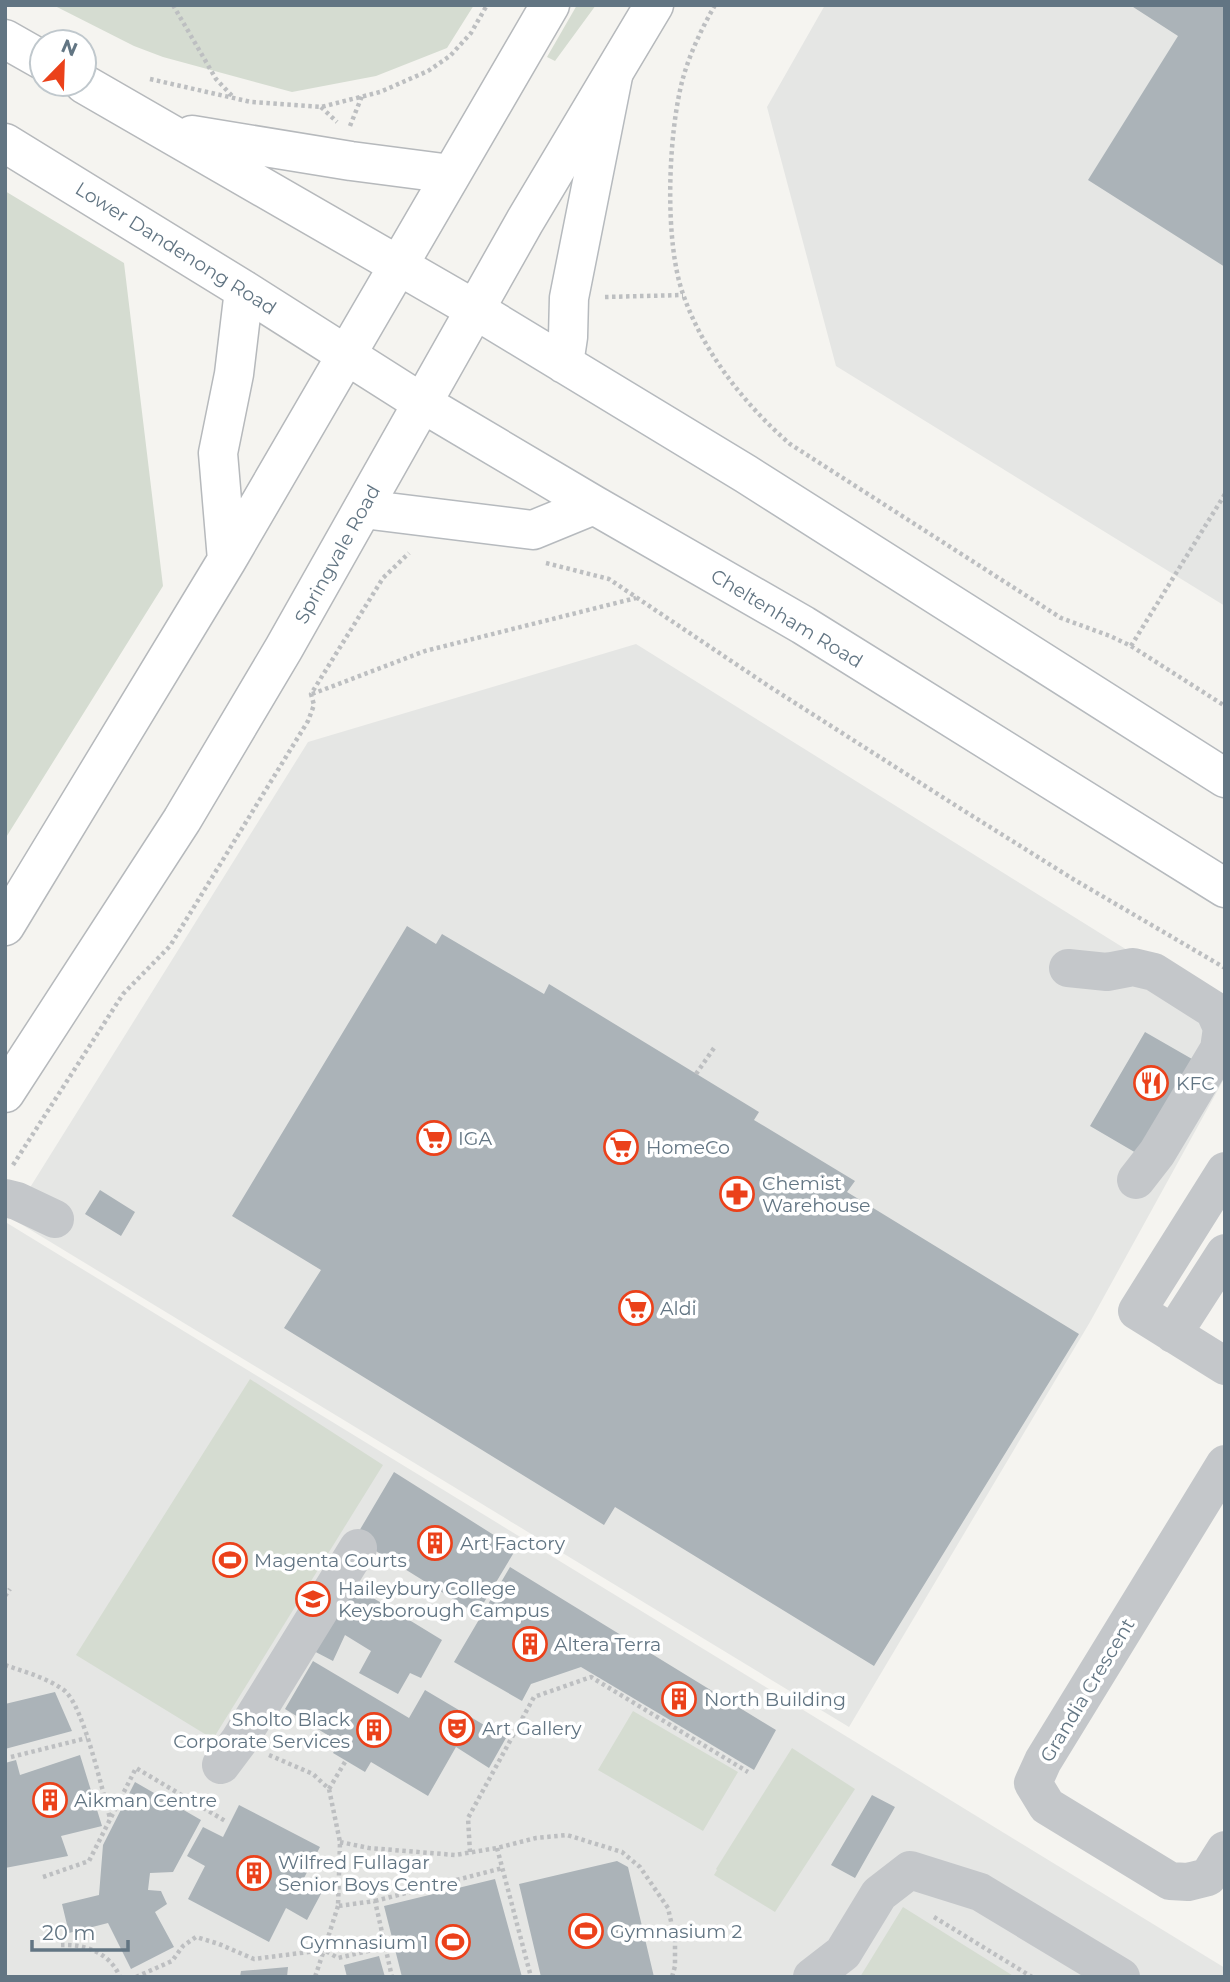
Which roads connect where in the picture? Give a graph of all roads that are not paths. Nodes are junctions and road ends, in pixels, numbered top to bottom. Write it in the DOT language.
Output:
graph roads {
  1 [pos="550,5"];
  2 [pos="654,5"];
  3 [pos="5,39"];
  4 [pos="28,52"];
  5 [pos="614,74"];
  6 [pos="98,92"];
  7 [pos="169,131"];
  8 [pos="5,144"];
  9 [pos="451,174"];
  10 [pos="399,264"];
  11 [pos="244,289"];
  12 [pos="474,309"];
  13 [pos="346,354"];
  14 [pos="564,364"];
  15 [pos="422,403"];
  16 [pos="594,505"];
  17 [pos="363,509"];
  18 [pos="227,560"];
  19 [pos="1225,778"];
  20 [pos="1225,888"];
  21 [pos="5,926"];
  22 [pos="1068,968"];
  23 [pos="5,1093"];
  24 [pos="1225,1171"];
  25 [pos="1136,1180"];
  26 [pos="9,1182"];
  27 [pos="55,1219"];
  28 [pos="1225,1253"];
  29 [pos="1173,1334"];
  30 [pos="1225,1366"];
  31 [pos="1225,1464"];
  32 [pos="358,1548"];
  33 [pos="230,1753"];
  34 [pos="1225,1850"];
  35 [pos="812,1977"];
  36 [pos="1121,1977"];
  1 -- 9 [label="main road"];
  2 -- 5 [label="main road, Springvale Road"];
  3 -- 4 [label="main road"];
  5 -- 12 [label="main road, Springvale Road"];
  5 -- 14 [label="main road"];
  6 -- 7 [label="main road"];
  7 -- 9 [label="main road"];
  7 -- 10 [label="main road"];
  8 -- 11 [label="main road, Lower Dandenong Road"];
  9 -- 10 [label="main road"];
  10 -- 12 [label="main road"];
  10 -- 13 [label="main road"];
  11 -- 13 [label="main road, Lower Dandenong Road"];
  11 -- 18 [label="main road"];
  12 -- 14 [label="main road"];
  12 -- 15 [label="main road, Springvale Road"];
  13 -- 15 [label="main road, Cheltenham Road"];
  13 -- 18 [label="main road"];
  14 -- 19 [label="main road"];
  15 -- 16 [label="main road, Cheltenham Road"];
  15 -- 17 [label="main road, Springvale Road"];
  16 -- 17 [label="main road"];
  16 -- 20 [label="main road, Cheltenham Road"];
  17 -- 23 [label="main road, Springvale Road"];
  18 -- 21 [label="main road"];
  22 -- 25 [label="street"];
  24 -- 29 [label="street"];
  26 -- 27 [label="street"];
  28 -- 29 [label="street"];
  29 -- 30 [label="street"];
  31 -- 34 [label="street, Grandia Crescent"];
  32 -- 33 [label="street"];
  35 -- 36 [label="street"];
}
